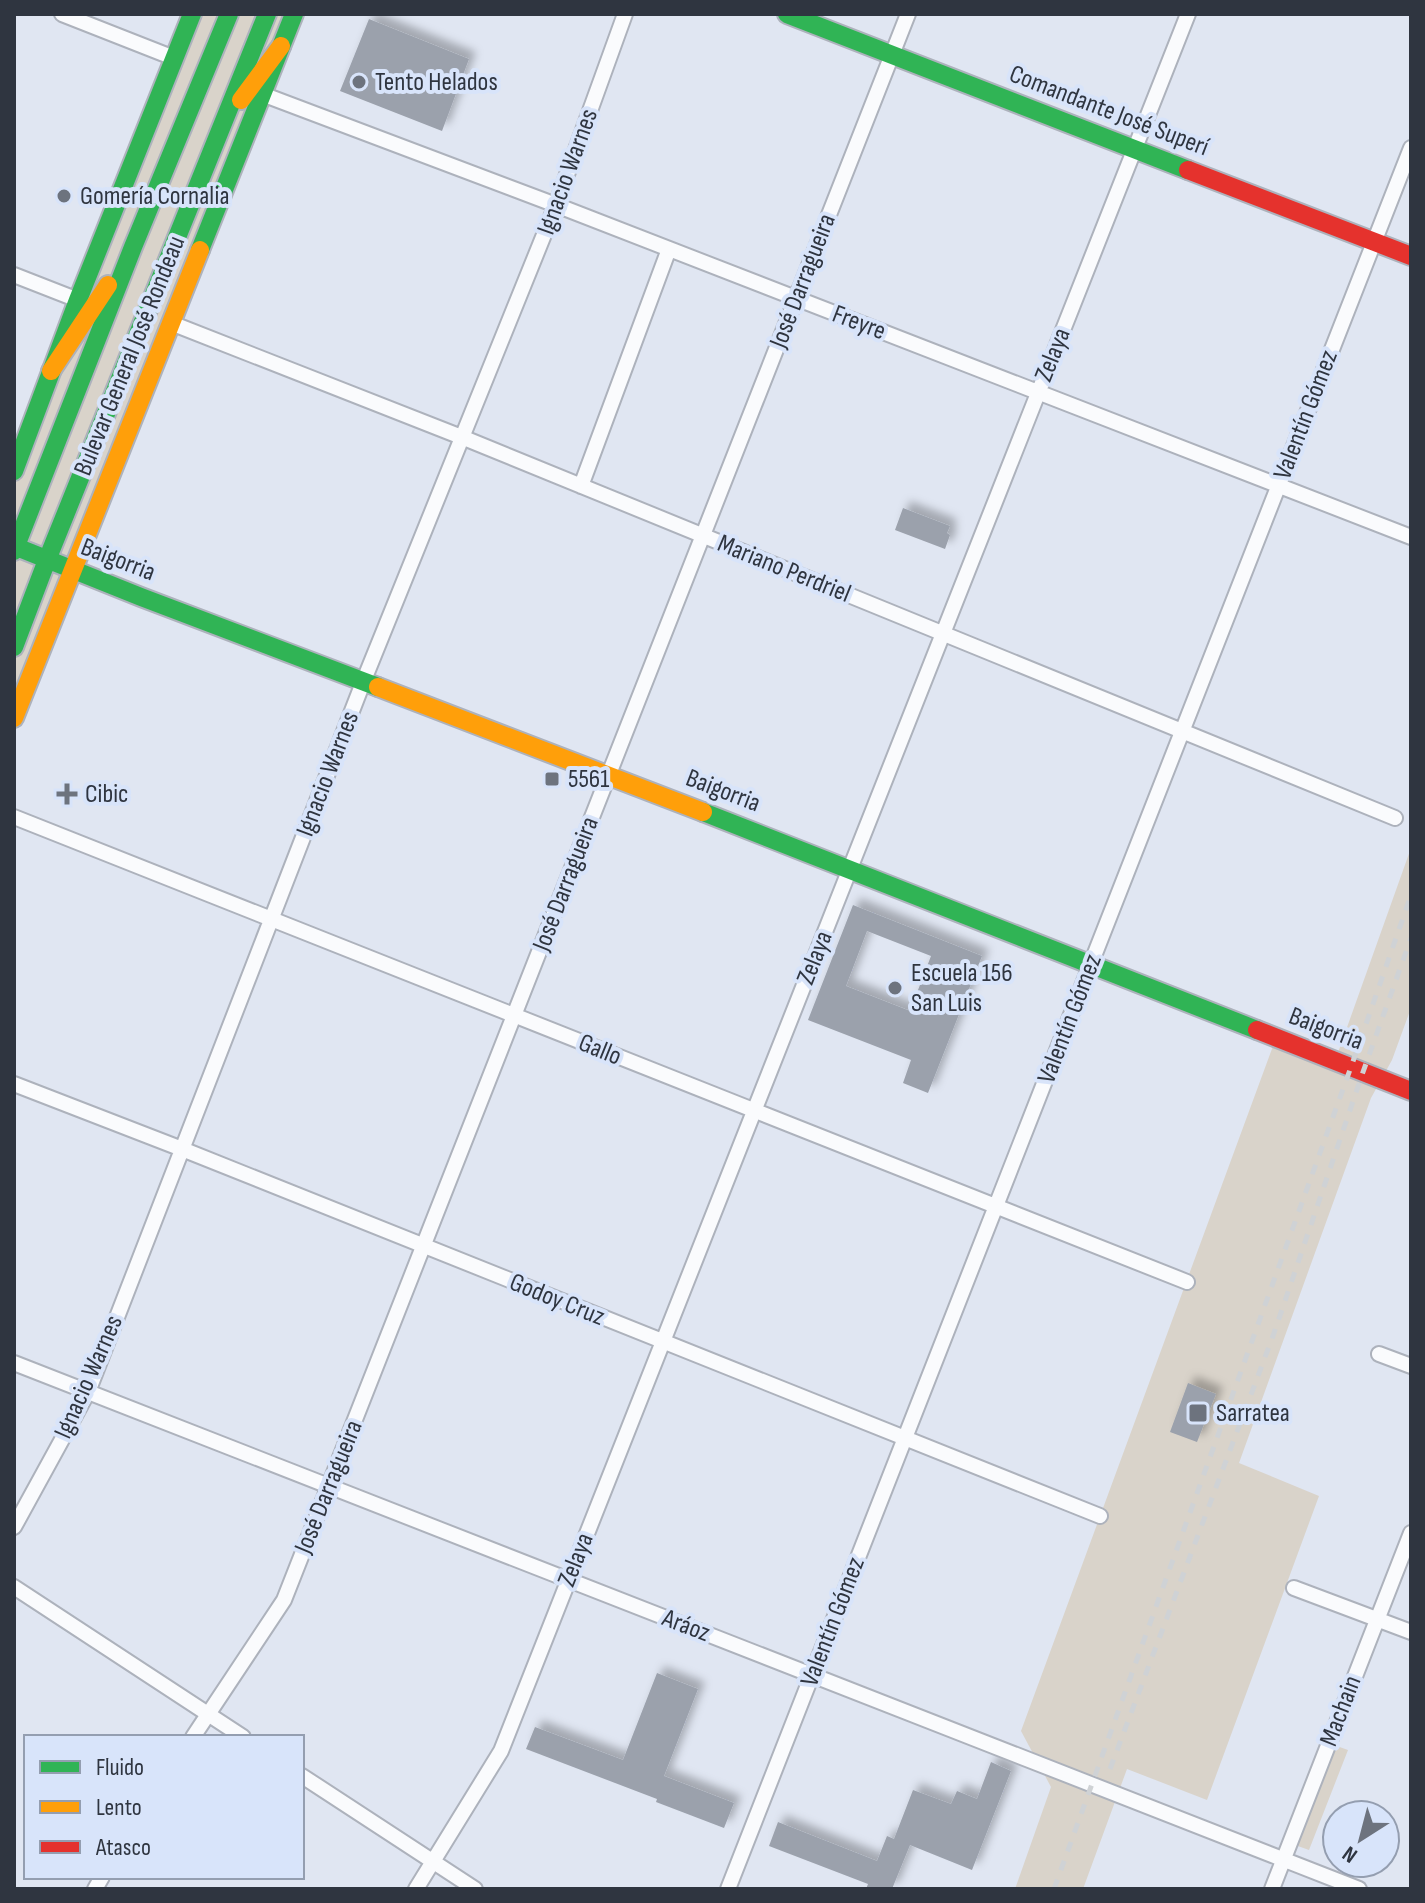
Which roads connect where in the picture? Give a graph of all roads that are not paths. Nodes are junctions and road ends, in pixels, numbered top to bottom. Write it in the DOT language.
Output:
graph roads {
  1 [pos="62,14"];
  2 [pos="192,14"];
  3 [pos="229,14"];
  4 [pos="267,14"];
  5 [pos="294,14"];
  6 [pos="625,14"];
  7 [pos="787,14"];
  8 [pos="908,14"];
  9 [pos="1188,14"];
  10 [pos="281,46"];
  11 [pos="892,55"];
  12 [pos="174,58"];
  13 [pos="262,94"];
  14 [pos="223,123"];
  15 [pos="1411,148"];
  16 [pos="1135,149"];
  17 [pos="556,205"];
  18 [pos="1374,242"];
  19 [pos="133,247"];
  20 [pos="669,249"];
  21 [pos="1411,256"];
  22 [pos="14,275"];
  23 [pos="796,299"];
  24 [pos="78,300"];
  25 [pos="171,323"];
  26 [pos="51,371"];
  27 [pos="1038,393"];
  28 [pos="464,438"];
  29 [pos="14,471"];
  30 [pos="581,486"];
  31 [pos="1278,486"];
  32 [pos="703,536"];
  33 [pos="1411,537"];
  34 [pos="15,548"];
  35 [pos="47,560"];
  36 [pos="73,571"];
  37 [pos="943,634"];
  38 [pos="14,647"];
  39 [pos="364,680"];
  40 [pos="14,718"];
  41 [pos="1182,731"];
  42 [pos="609,775"];
  43 [pos="14,817"];
  44 [pos="1395,818"];
  45 [pos="850,869"];
  46 [pos="271,919"];
  47 [pos="1090,965"];
  48 [pos="514,1016"];
  49 [pos="14,1084"];
  50 [pos="1411,1091"];
  51 [pos="754,1111"];
  52 [pos="182,1149"];
  53 [pos="996,1206"];
  54 [pos="423,1246"];
  55 [pos="1187,1282"];
  56 [pos="663,1342"];
  57 [pos="1379,1354"];
  58 [pos="14,1363"];
  59 [pos="1411,1366"];
  60 [pos="88,1392"];
  61 [pos="905,1438"];
  62 [pos="329,1486"];
  63 [pos="1100,1516"];
  64 [pos="14,1527"];
  65 [pos="1411,1533"];
  66 [pos="569,1580"];
  67 [pos="14,1587"];
  68 [pos="1294,1588"];
  69 [pos="1377,1619"];
  70 [pos="1411,1632"];
  71 [pos="812,1675"];
  72 [pos="208,1714"];
  73 [pos="194,1735"];
  74 [pos="240,1735"];
  75 [pos="304,1777"];
  76 [pos="1283,1859"];
  77 [pos="434,1862"];
  78 [pos="416,1889"];
  79 [pos="475,1889"];
  80 [pos="728,1889"];
  81 [pos="1272,1889"];
  82 [pos="1359,1889"];
  1 -- 12 [label="street"];
  2 -- 12 [label="main road"];
  3 -- 19 [label="main road, Bulevar General José Rondeau"];
  4 -- 14 [label="main road, Bulevar General José Rondeau"];
  5 -- 10 [label="main road, Bulevar General José Rondeau"];
  6 -- 17 [label="street, Ignacio Warnes"];
  7 -- 11 [label="main road, Comandante José Superí"];
  8 -- 11 [label="street, José Darragueira"];
  9 -- 16 [label="street, Zelaya"];
  10 -- 13 [label="main road, Bulevar General José Rondeau"];
  10 -- 14 [label="main road"];
  11 -- 16 [label="main road, Comandante José Superí"];
  11 -- 23 [label="street, José Darragueira"];
  12 -- 24 [label="main road"];
  13 -- 17 [label="street, Freyre"];
  13 -- 25 [label="main road, Bulevar General José Rondeau"];
  14 -- 35 [label="main road, Bulevar General José Rondeau"];
  15 -- 18 [label="street, Valentín Gómez"];
  16 -- 18 [label="main road, Comandante José Superí"];
  16 -- 27 [label="street, Zelaya"];
  17 -- 20 [label="street, Freyre"];
  17 -- 28 [label="street, Ignacio Warnes"];
  18 -- 21 [label="main road, Comandante José Superí"];
  18 -- 31 [label="street, Valentín Gómez"];
  19 -- 26 [label="main road"];
  19 -- 34 [label="main road, Bulevar General José Rondeau"];
  20 -- 23 [label="street, Freyre"];
  20 -- 30 [label="street"];
  22 -- 24 [label="street"];
  23 -- 27 [label="street, Freyre"];
  23 -- 32 [label="street, José Darragueira"];
  24 -- 26 [label="main road"];
  25 -- 28 [label="street, Mariano Perdriel"];
  25 -- 36 [label="main road, Bulevar General José Rondeau"];
  26 -- 29 [label="main road"];
  27 -- 31 [label="street, Freyre"];
  27 -- 37 [label="street, Zelaya"];
  28 -- 30 [label="street, Mariano Perdriel"];
  28 -- 39 [label="street, Ignacio Warnes"];
  30 -- 32 [label="street, Mariano Perdriel"];
  31 -- 33 [label="street, Freyre"];
  31 -- 41 [label="street, Valentín Gómez"];
  32 -- 37 [label="street, Mariano Perdriel"];
  32 -- 42 [label="street, José Darragueira"];
  34 -- 35 [label="main road, Baigorria"];
  35 -- 36 [label="main road, Baigorria"];
  35 -- 38 [label="main road, Bulevar General José Rondeau"];
  36 -- 39 [label="main road, Baigorria"];
  36 -- 40 [label="main road, Bulevar General José Rondeau"];
  37 -- 41 [label="street, Mariano Perdriel"];
  37 -- 45 [label="street, Zelaya"];
  39 -- 42 [label="main road, Baigorria"];
  39 -- 46 [label="street, Ignacio Warnes"];
  41 -- 44 [label="street, Mariano Perdriel"];
  41 -- 47 [label="street, Valentín Gómez"];
  42 -- 45 [label="main road, Baigorria"];
  42 -- 48 [label="street, José Darragueira"];
  43 -- 46 [label="street, Gallo"];
  45 -- 47 [label="main road, Baigorria"];
  45 -- 51 [label="street, Zelaya"];
  46 -- 48 [label="street, Gallo"];
  46 -- 52 [label="street, Ignacio Warnes"];
  47 -- 50 [label="main road, Baigorria"];
  47 -- 53 [label="street, Valentín Gómez"];
  48 -- 51 [label="street, Gallo"];
  48 -- 54 [label="street, José Darragueira"];
  49 -- 52 [label="street, Godoy Cruz"];
  51 -- 53 [label="street, Gallo"];
  51 -- 56 [label="street, Zelaya"];
  52 -- 54 [label="street, Godoy Cruz"];
  52 -- 60 [label="street, Ignacio Warnes"];
  53 -- 55 [label="street, Gallo"];
  53 -- 61 [label="street, Valentín Gómez"];
  54 -- 56 [label="street, Godoy Cruz"];
  54 -- 62 [label="street, José Darragueira"];
  56 -- 61 [label="street, Godoy Cruz"];
  56 -- 66 [label="street, Zelaya"];
  57 -- 59 [label="street"];
  58 -- 60 [label="street, Aráoz"];
  60 -- 62 [label="street, Aráoz"];
  60 -- 64 [label="street, Ignacio Warnes"];
  61 -- 63 [label="street, Godoy Cruz"];
  61 -- 71 [label="street, Valentín Gómez"];
  62 -- 66 [label="street, Aráoz"];
  62 -- 72 [label="street, José Darragueira"];
  65 -- 69 [label="street, Machain"];
  66 -- 71 [label="street, Aráoz"];
  66 -- 77 [label="street, Zelaya"];
  67 -- 72 [label="street"];
  68 -- 69 [label="street"];
  69 -- 70 [label="street"];
  69 -- 76 [label="street, Machain"];
  71 -- 76 [label="street, Aráoz"];
  71 -- 80 [label="street, Valentín Gómez"];
  72 -- 73 [label="street, José Darragueira"];
  72 -- 74 [label="street"];
  75 -- 77 [label="street"];
  76 -- 81 [label="street, Machain"];
  76 -- 82 [label="street, Aráoz"];
  77 -- 78 [label="street, Zelaya"];
  77 -- 79 [label="street"];
}
